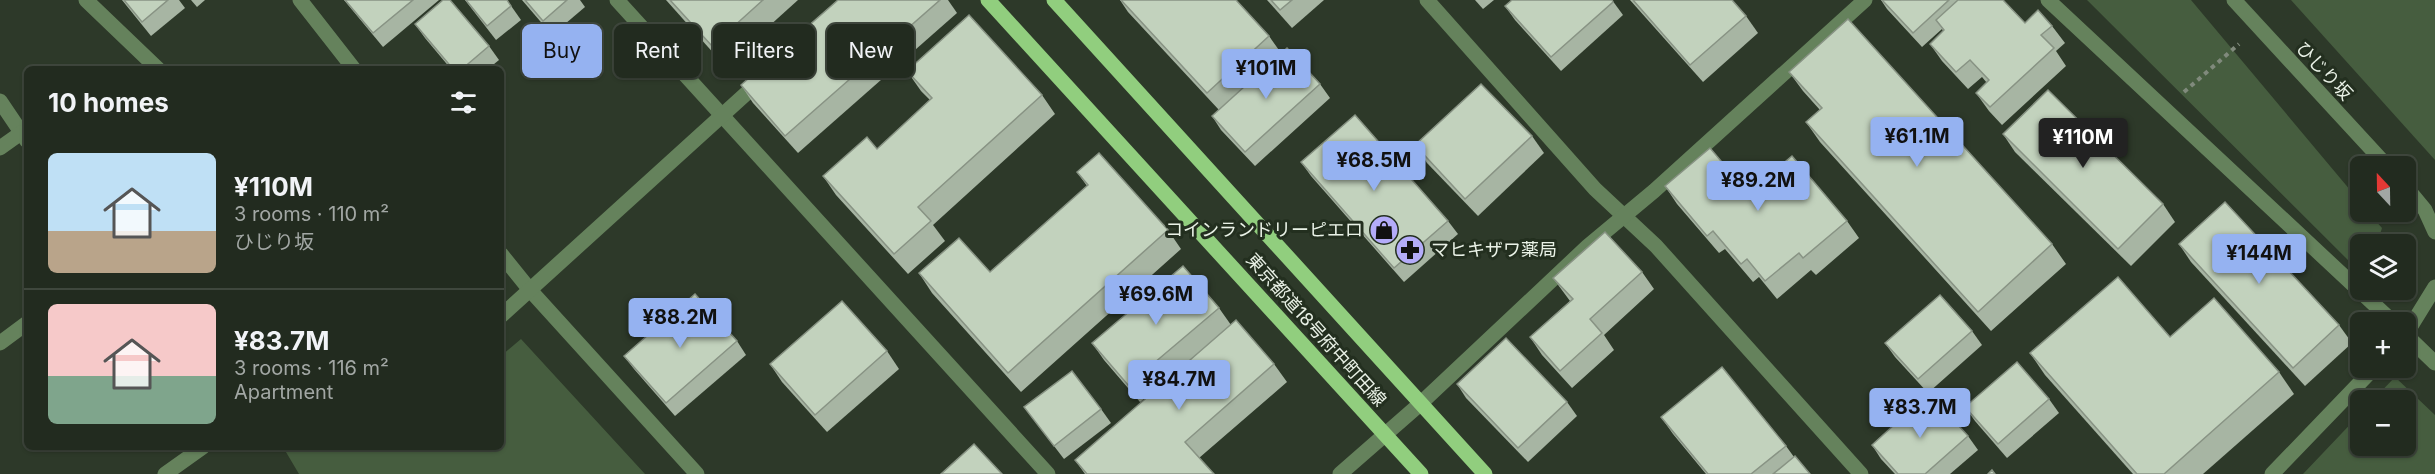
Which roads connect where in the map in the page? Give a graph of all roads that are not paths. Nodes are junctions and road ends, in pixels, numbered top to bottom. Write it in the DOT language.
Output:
graph roads {
  1 [pos="86,0"];
  2 [pos="300,0"];
  3 [pos="617,0"];
  4 [pos="988,0"];
  5 [pos="1054,0"];
  6 [pos="1427,0"];
  7 [pos="1865,0"];
  8 [pos="2048,0"];
  9 [pos="2234,0"];
  10 [pos="155,66"];
  11 [pos="352,66"];
  12 [pos="763,78"];
  13 [pos="0,102"];
  14 [pos="722,115"];
  15 [pos="24,137"];
  16 [pos="0,148"];
  17 [pos="2378,156"];
  18 [pos="2416,198"];
  19 [pos="1623,215"];
  20 [pos="2435,232"];
  21 [pos="504,258"];
  22 [pos="2435,287"];
  23 [pos="530,290"];
  24 [pos="2381,312"];
  25 [pos="504,313"];
  26 [pos="2416,318"];
  27 [pos="24,325"];
  28 [pos="0,343"];
  29 [pos="2416,344"];
  30 [pos="2435,363"];
  31 [pos="2364,378"];
  32 [pos="1420,404"];
  33 [pos="1384,434"];
  34 [pos="199,450"];
  35 [pos="165,474"];
  36 [pos="697,474"];
  37 [pos="1048,474"];
  38 [pos="1340,474"];
  39 [pos="1421,474"];
  40 [pos="1485,474"];
  41 [pos="1861,474"];
  42 [pos="2272,474"];
  1 -- 10 [label="street"];
  2 -- 11 [label="street"];
  3 -- 14 [label="street"];
  4 -- 33 [label="main road, 東京都道18号府中町田線"];
  5 -- 32 [label="main road, 東京都道18号府中町田線"];
  6 -- 19 [label="street"];
  7 -- 19 [label="street"];
  8 -- 24 [label="street"];
  9 -- 17 [label="street, ひじり坂"];
  12 -- 14 [label="street"];
  13 -- 15 [label="street"];
  14 -- 23 [label="street"];
  14 -- 37 [label="street"];
  15 -- 16 [label="street"];
  18 -- 20 [label="street"];
  19 -- 32 [label="street"];
  19 -- 41 [label="street"];
  21 -- 23 [label="street"];
  22 -- 26 [label="street"];
  23 -- 25 [label="street"];
  23 -- 36 [label="street"];
  27 -- 28 [label="street"];
  29 -- 30 [label="street"];
  31 -- 42 [label="street"];
  32 -- 33 [label="street"];
  32 -- 40 [label="main road, 東京都道18号府中町田線"];
  33 -- 38 [label="street"];
  33 -- 39 [label="main road, 東京都道18号府中町田線"];
  34 -- 35 [label="street"];
}
